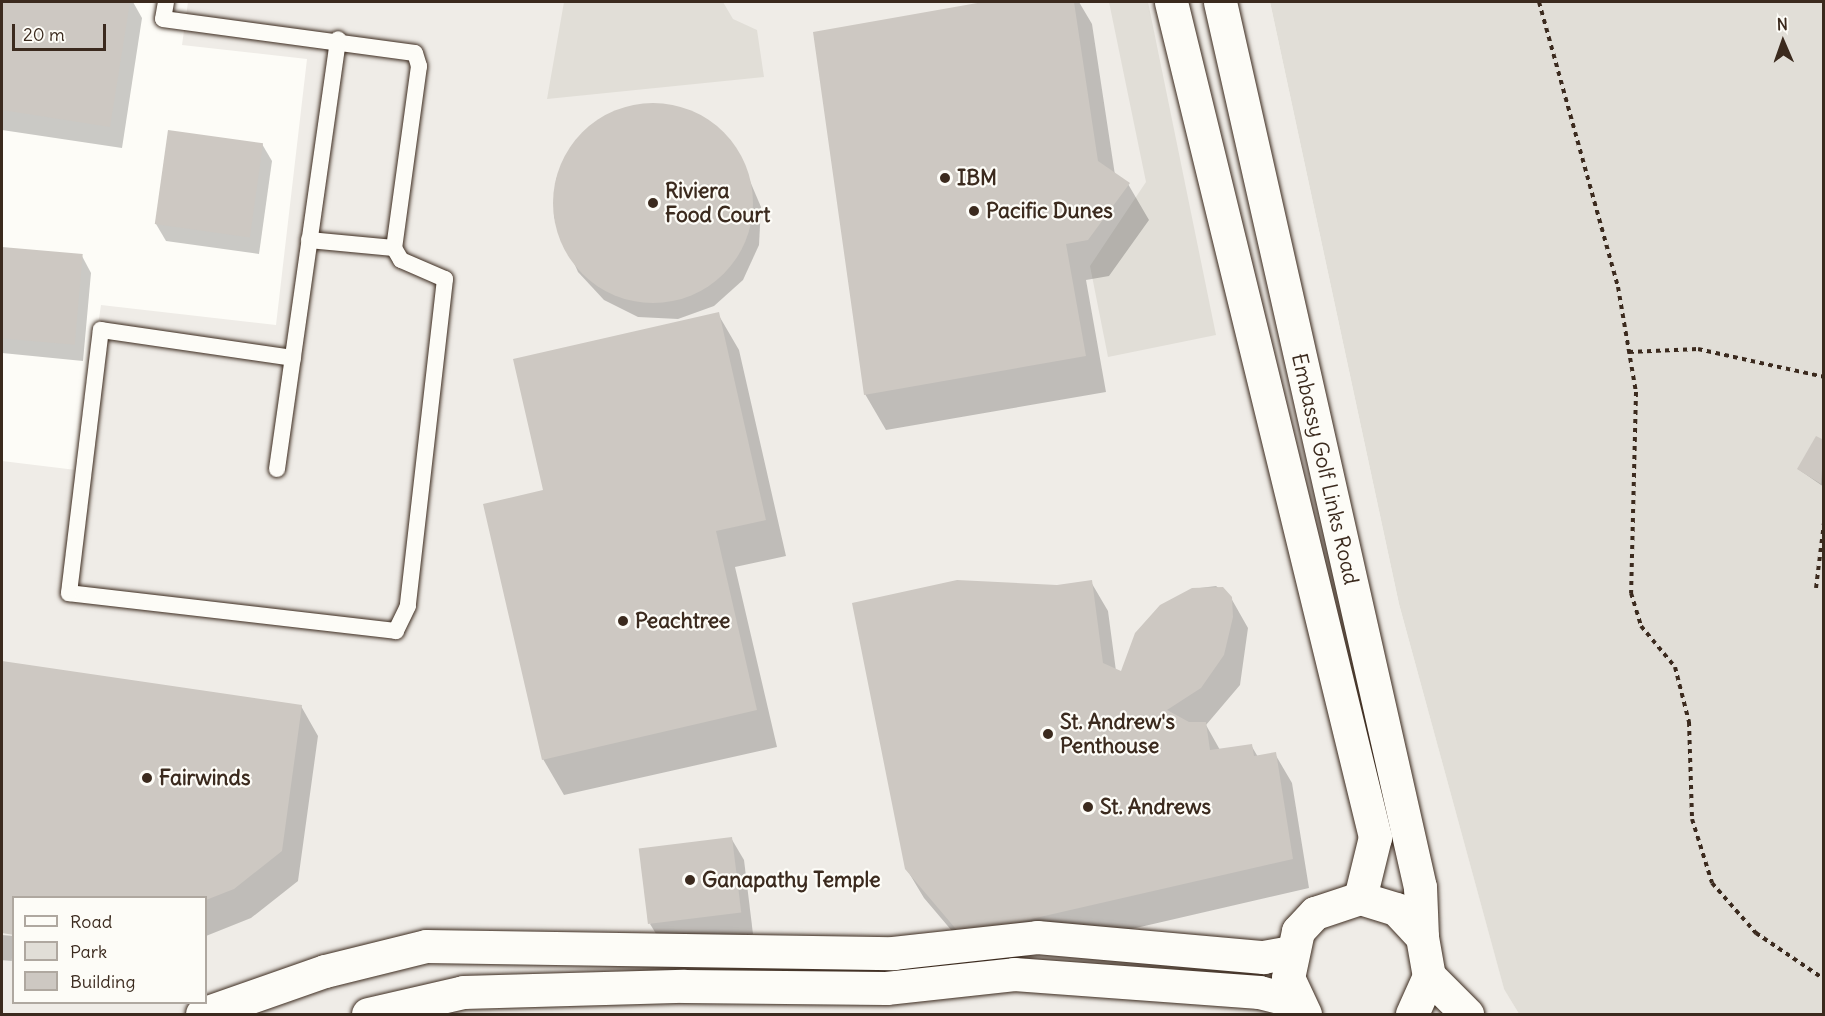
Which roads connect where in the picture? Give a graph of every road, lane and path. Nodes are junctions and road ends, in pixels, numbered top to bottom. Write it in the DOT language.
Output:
graph roads {
  1 [pos="166,2"];
  2 [pos="1171,2"];
  3 [pos="1220,2"];
  4 [pos="1539,2"];
  5 [pos="338,39"];
  6 [pos="309,240"];
  7 [pos="393,248"];
  8 [pos="1629,352"];
  9 [pos="293,358"];
  10 [pos="1824,377"];
  11 [pos="277,470"];
  12 [pos="1824,523"];
  13 [pos="1816,588"];
  14 [pos="1360,898"];
  15 [pos="1422,937"];
  16 [pos="1290,952"];
  17 [pos="893,953"];
  18 [pos="1429,976"];
  19 [pos="1824,979"];
  20 [pos="882,1001"];
  21 [pos="1300,1008"];
  22 [pos="202,1014"];
  23 [pos="368,1014"];
  24 [pos="1412,1014"];
  25 [pos="1467,1014"];
  1 -- 5 [label="lane"];
  2 -- 14 [label="street, Embassy Golf Links Road"];
  3 -- 15 [label="street, Embassy Golf Links Road"];
  4 -- 8 [label="path"];
  5 -- 6 [label="lane"];
  5 -- 7 [label="lane"];
  6 -- 7 [label="lane"];
  6 -- 9 [label="lane"];
  7 -- 9 [label="lane"];
  8 -- 10 [label="path"];
  8 -- 19 [label="path"];
  9 -- 11 [label="lane"];
  12 -- 13 [label="path"];
  14 -- 15 [label="street"];
  14 -- 16 [label="street"];
  15 -- 18 [label="street, Embassy Golf Links Road"];
  16 -- 17 [label="street"];
  16 -- 21 [label="street"];
  17 -- 20 [label="street"];
  17 -- 22 [label="street"];
  18 -- 24 [label="street"];
  18 -- 25 [label="street"];
  20 -- 21 [label="street"];
  20 -- 23 [label="street"];
}
